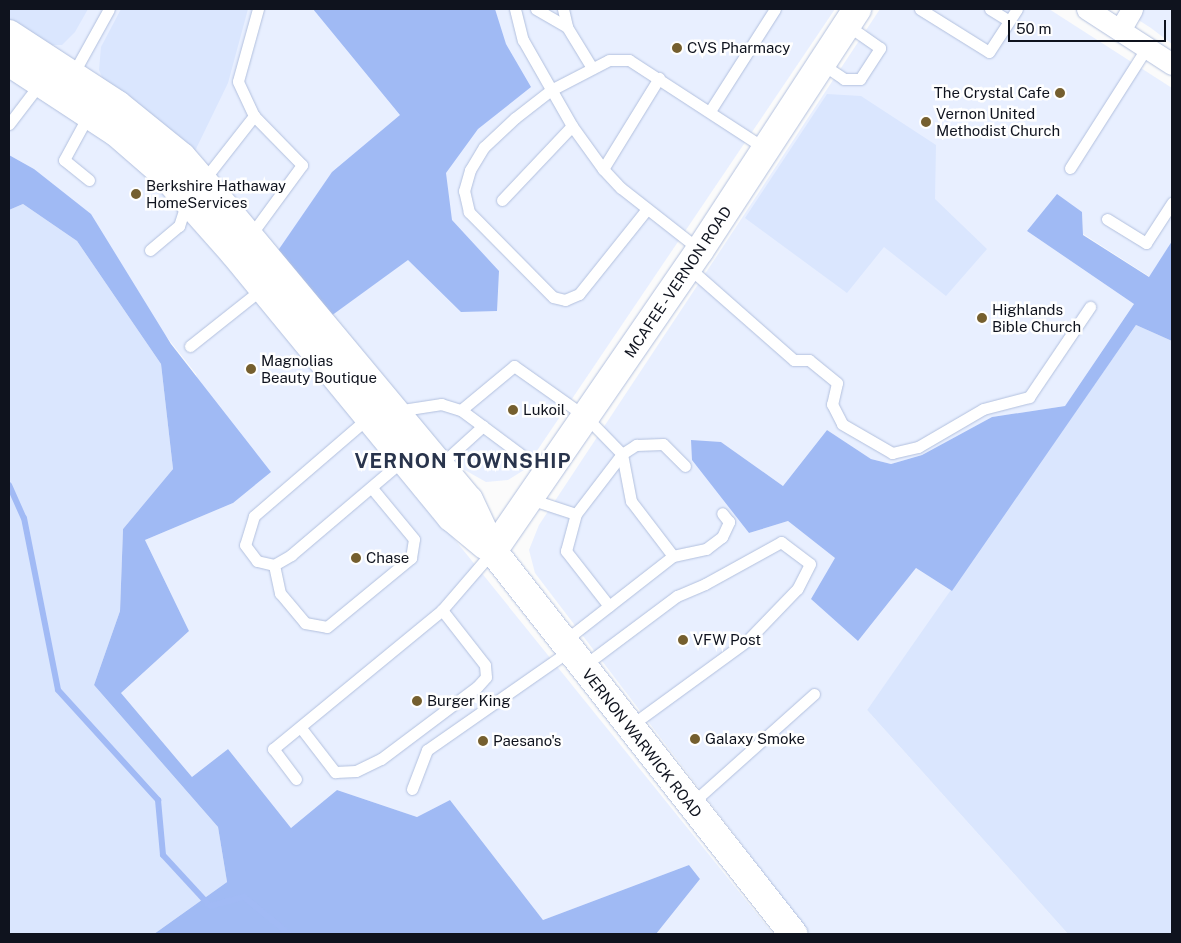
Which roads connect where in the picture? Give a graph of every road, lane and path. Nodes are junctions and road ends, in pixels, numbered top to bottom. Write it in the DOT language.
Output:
graph roads {
  1 [pos="109,9"];
  2 [pos="258,9"];
  3 [pos="515,9"];
  4 [pos="536,9"];
  5 [pos="563,9"];
  6 [pos="775,9"];
  7 [pos="920,9"];
  8 [pos="990,9"];
  9 [pos="1017,9"];
  10 [pos="1087,9"];
  11 [pos="1132,9"];
  12 [pos="852,17"];
  13 [pos="1009,21"];
  14 [pos="567,27"];
  15 [pos="1120,30"];
  16 [pos="9,34"];
  17 [pos="1147,48"];
  18 [pos="9,62"];
  19 [pos="822,64"];
  20 [pos="1172,64"];
  21 [pos="592,68"];
  22 [pos="73,74"];
  23 [pos="659,78"];
  24 [pos="41,82"];
  25 [pos="551,90"];
  26 [pos="710,111"];
  27 [pos="89,114"];
  28 [pos="254,116"];
  29 [pos="9,124"];
  30 [pos="572,126"];
  31 [pos="766,149"];
  32 [pos="1070,168"];
  33 [pos="603,170"];
  34 [pos="89,180"];
  35 [pos="195,190"];
  36 [pos="502,200"];
  37 [pos="1172,202"];
  38 [pos="647,209"];
  39 [pos="1107,218"];
  40 [pos="250,236"];
  41 [pos="150,250"];
  42 [pos="694,259"];
  43 [pos="263,288"];
  44 [pos="1090,307"];
  45 [pos="190,346"];
  46 [pos="461,410"];
  47 [pos="382,414"];
  48 [pos="586,417"];
  49 [pos="483,426"];
  50 [pos="622,454"];
  51 [pos="405,458"];
  52 [pos="440,465"];
  53 [pos="685,466"];
  54 [pos="548,475"];
  55 [pos="371,487"];
  56 [pos="530,500"];
  57 [pos="722,513"];
  58 [pos="576,514"];
  59 [pos="493,551"];
  60 [pos="673,556"];
  61 [pos="274,565"];
  62 [pos="609,606"];
  63 [pos="442,610"];
  64 [pos="571,653"];
  65 [pos="814,694"];
  66 [pos="630,726"];
  67 [pos="301,728"];
  68 [pos="296,779"];
  69 [pos="412,789"];
  70 [pos="691,804"];
  71 [pos="793,934"];
  1 -- 22 [label="lane"];
  2 -- 28 [label="lane"];
  3 -- 25 [label="lane"];
  4 -- 14 [label="lane"];
  5 -- 14 [label="lane"];
  6 -- 26 [label="lane"];
  7 -- 13 [label="lane"];
  8 -- 13 [label="lane"];
  9 -- 13 [label="lane"];
  10 -- 15 [label="street"];
  11 -- 15 [label="street"];
  12 -- 19 [label="main road, MCAFEE - VERNON ROAD"];
  12 -- 19 [label="lane"];
  14 -- 21 [label="lane"];
  15 -- 17 [label="street"];
  16 -- 22 [label="main road"];
  17 -- 20 [label="street"];
  17 -- 32 [label="lane"];
  18 -- 24 [label="main road"];
  19 -- 31 [label="main road, MCAFEE - VERNON ROAD"];
  21 -- 23 [label="lane"];
  21 -- 25 [label="lane"];
  22 -- 35 [label="main road"];
  23 -- 26 [label="lane"];
  23 -- 33 [label="lane"];
  24 -- 27 [label="main road"];
  24 -- 29 [label="lane"];
  25 -- 30 [label="lane"];
  25 -- 38 [label="lane"];
  26 -- 31 [label="lane"];
  27 -- 34 [label="lane"];
  27 -- 35 [label="main road"];
  28 -- 35 [label="lane"];
  28 -- 40 [label="lane"];
  30 -- 33 [label="lane"];
  30 -- 36 [label="lane"];
  31 -- 42 [label="main road, MCAFEE - VERNON ROAD"];
  33 -- 38 [label="lane"];
  35 -- 40 [label="main road"];
  35 -- 41 [label="lane"];
  35 -- 43 [label="main road"];
  37 -- 39 [label="lane"];
  38 -- 42 [label="lane"];
  40 -- 47 [label="main road"];
  42 -- 44 [label="lane"];
  42 -- 48 [label="main road, MCAFEE - VERNON ROAD"];
  43 -- 45 [label="lane"];
  43 -- 47 [label="main road"];
  46 -- 47 [label="lane"];
  46 -- 48 [label="lane"];
  46 -- 49 [label="lane"];
  47 -- 51 [label="main road"];
  47 -- 52 [label="main road"];
  47 -- 61 [label="lane"];
  48 -- 50 [label="lane"];
  48 -- 54 [label="main road, MCAFEE - VERNON ROAD"];
  49 -- 52 [label="lane"];
  49 -- 54 [label="lane"];
  50 -- 53 [label="lane"];
  50 -- 58 [label="lane"];
  50 -- 60 [label="lane"];
  51 -- 55 [label="lane"];
  51 -- 59 [label="main road"];
  52 -- 59 [label="main road"];
  54 -- 56 [label="main road, MCAFEE - VERNON ROAD"];
  55 -- 61 [label="lane"];
  55 -- 61 [label="lane"];
  56 -- 58 [label="lane"];
  56 -- 59 [label="main road, MCAFEE - VERNON ROAD"];
  57 -- 60 [label="lane"];
  58 -- 62 [label="lane"];
  59 -- 63 [label="lane"];
  59 -- 64 [label="main road, VERNON WARWICK ROAD"];
  60 -- 62 [label="lane"];
  62 -- 64 [label="lane"];
  63 -- 67 [label="lane"];
  63 -- 67 [label="lane"];
  64 -- 66 [label="main road, VERNON WARWICK ROAD"];
  64 -- 66 [label="lane"];
  64 -- 69 [label="lane"];
  65 -- 70 [label="lane"];
  66 -- 70 [label="main road, VERNON WARWICK ROAD"];
  67 -- 68 [label="lane"];
  70 -- 71 [label="main road, VERNON WARWICK ROAD"];
}
